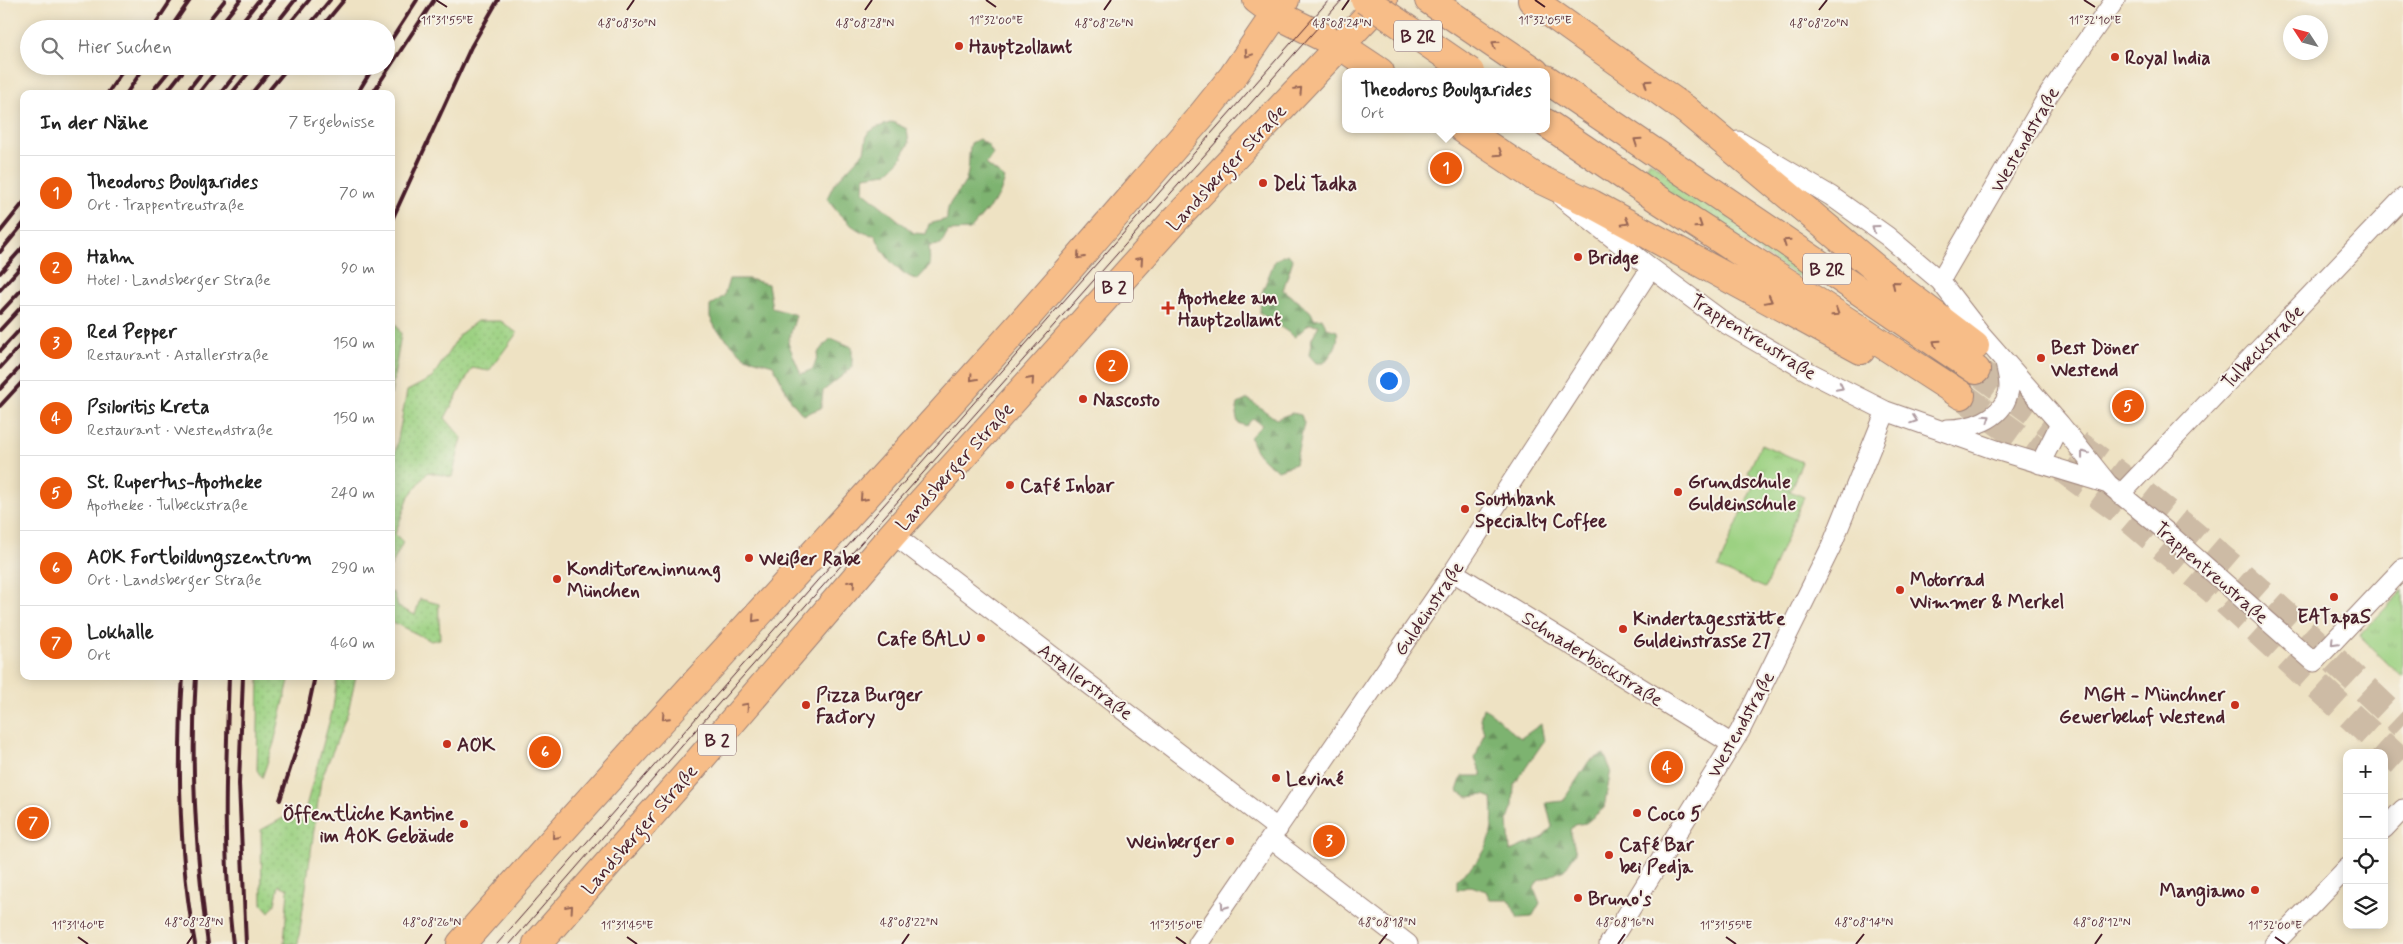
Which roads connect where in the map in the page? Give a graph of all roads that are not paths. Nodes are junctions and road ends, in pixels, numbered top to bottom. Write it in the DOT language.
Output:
graph roads {
  1 [pos="1366,0"];
  2 [pos="1383,0"];
  3 [pos="1429,0"];
  4 [pos="1532,0"];
  5 [pos="2115,0"];
  6 [pos="1273,5"];
  7 [pos="1341,46"];
  8 [pos="1374,68"];
  9 [pos="1464,68"];
  10 [pos="1529,68"];
  11 [pos="1550,82"];
  12 [pos="1685,109"];
  13 [pos="1550,126"];
  14 [pos="1469,133"];
  15 [pos="1535,177"];
  16 [pos="2403,198"];
  17 [pos="1651,268"];
  18 [pos="1940,281"];
  19 [pos="2005,363"];
  20 [pos="1886,411"];
  21 [pos="2060,424"];
  22 [pos="1941,430"];
  23 [pos="2040,464"];
  24 [pos="2114,490"];
  25 [pos="893,534"];
  26 [pos="2403,568"];
  27 [pos="1453,572"];
  28 [pos="1732,744"];
  29 [pos="2403,809"];
  30 [pos="2388,825"];
  31 [pos="1274,834"];
  32 [pos="2343,872"];
  33 [pos="461,944"];
  34 [pos="537,944"];
  35 [pos="1198,944"];
  36 [pos="1408,944"];
  37 [pos="1609,944"];
  38 [pos="2274,944"];
  1 -- 9 [label="main road, B 2R, bridge"];
  2 -- 7 [label="main road, Landsberger Straße"];
  10 -- 3 [label="main road, B 2R, one-way"];
  12 -- 4 [label="main road, one-way"];
  5 -- 18 [label="street, Westendstraße"];
  6 -- 7 [label="main road"];
  6 -- 33 [label="main road, B 2, one-way"];
  7 -- 8 [label="main road"];
  25 -- 7 [label="main road, Landsberger Straße / B 2, one-way"];
  11 -- 12 [label="main road, B 2R"];
  18 -- 12 [label="street, Trappentreustraße, one-way"];
  13 -- 15 [label="main road, B 2R"];
  14 -- 15 [label="main road, one-way"];
  15 -- 17 [label="street, Trappentreustraße"];
  16 -- 24 [label="street, Tulbeckstraße"];
  17 -- 20 [label="street, Trappentreustraße, one-way"];
  17 -- 27 [label="street, Guldeinstraße"];
  18 -- 19 [label="street, Trappentreustraße"];
  19 -- 21 [label="street, Trappentreustraße"];
  22 -- 19 [label="street, Trappentreustraße, one-way"];
  20 -- 22 [label="street, Trappentreustraße, one-way"];
  20 -- 28 [label="street, Westendstraße"];
  21 -- 23 [label="street"];
  24 -- 21 [label="street, Trappentreustraße, one-way"];
  22 -- 23 [label="street, Trappentreustraße"];
  23 -- 24 [label="street, Trappentreustraße"];
  26 -- 24 [label="street, Trappentreustraße, one-way"];
  25 -- 31 [label="street, Astallerstraße"];
  34 -- 25 [label="main road, Landsberger Straße / B 2, one-way"];
  27 -- 28 [label="street, Schnaderböckstraße"];
  27 -- 31 [label="street, Guldeinstraße"];
  28 -- 37 [label="street, Westendstraße"];
  29 -- 30 [label="street"];
  31 -- 35 [label="street, Guldeinstraße, one-way"];
  31 -- 36 [label="street, Astallerstraße"];
  32 -- 38 [label="street"];
}
